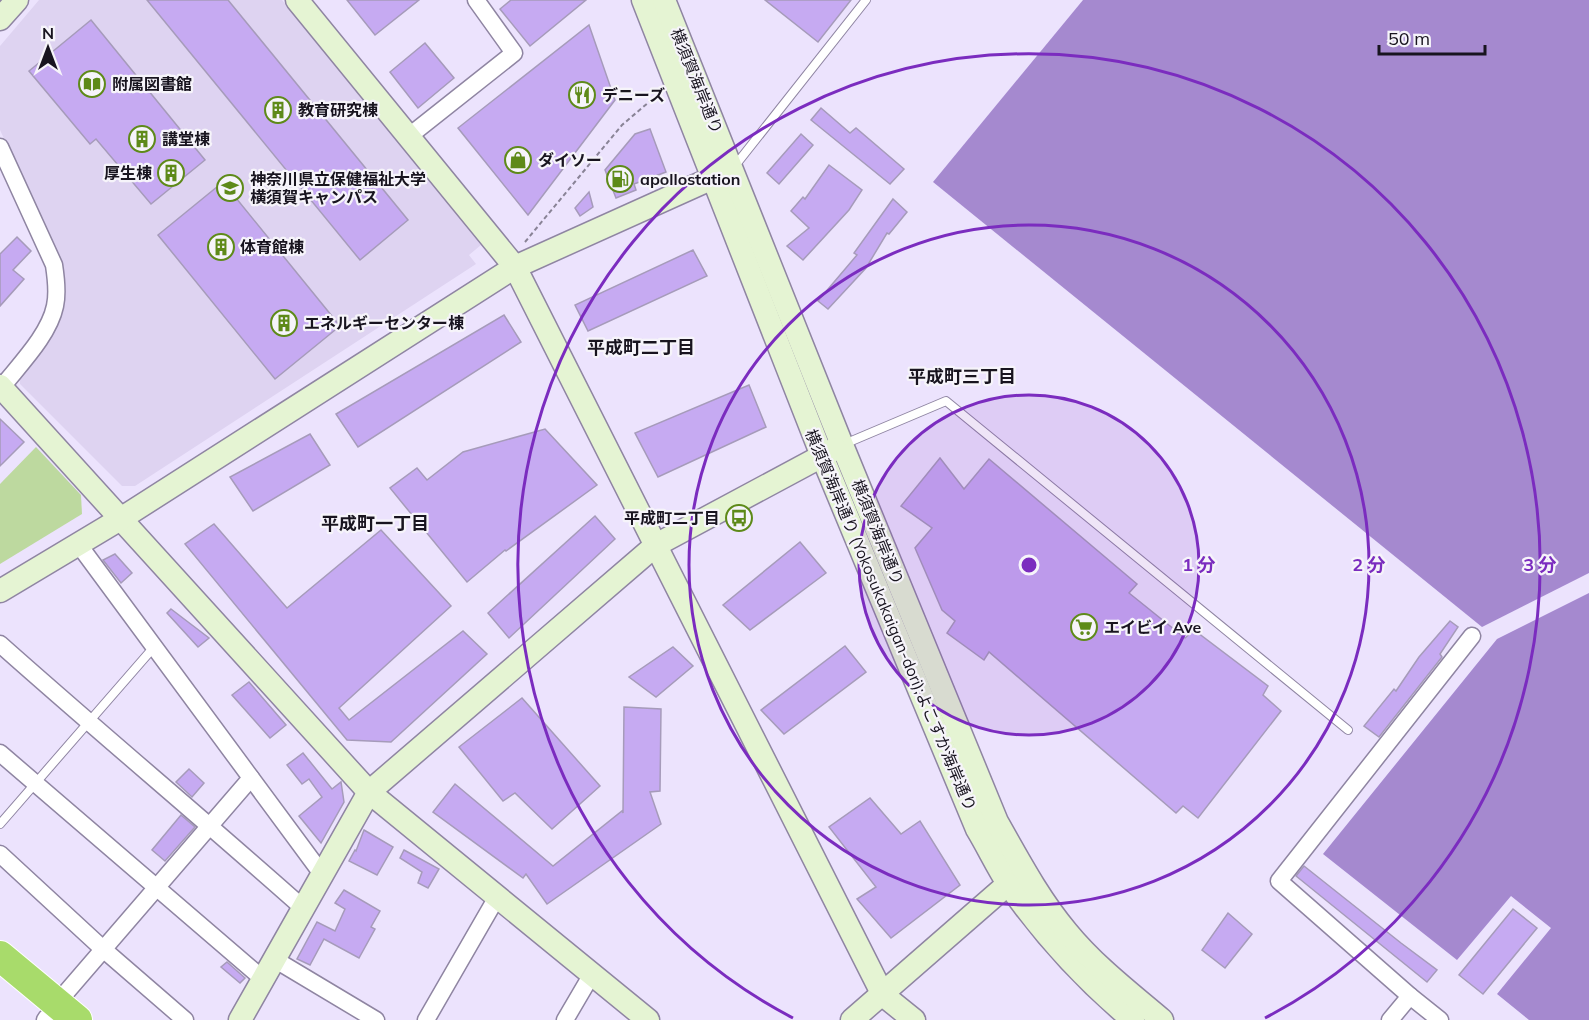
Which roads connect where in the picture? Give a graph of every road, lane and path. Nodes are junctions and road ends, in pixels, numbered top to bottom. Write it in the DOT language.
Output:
graph roads {
  1 [pos="17,0"];
  2 [pos="297,0"];
  3 [pos="476,0"];
  4 [pos="643,0"];
  5 [pos="664,0"];
  6 [pos="866,0"];
  7 [pos="0,20"];
  8 [pos="656,96"];
  9 [pos="408,137"];
  10 [pos="0,147"];
  11 [pos="12,173"];
  12 [pos="723,174"];
  13 [pos="0,186"];
  14 [pos="512,264"];
  15 [pos="1,386"];
  16 [pos="842,446"];
  17 [pos="822,456"];
  18 [pos="122,518"];
  19 [pos="79,545"];
  20 [pos="656,545"];
  21 [pos="0,591"];
  22 [pos="1472,636"];
  23 [pos="0,644"];
  24 [pos="154,646"];
  25 [pos="87,722"];
  26 [pos="1348,730"];
  27 [pos="0,753"];
  28 [pos="251,778"];
  29 [pos="35,783"];
  30 [pos="369,792"];
  31 [pos="0,824"];
  32 [pos="210,825"];
  33 [pos="0,854"];
  34 [pos="322,874"];
  35 [pos="1008,884"];
  36 [pos="157,887"];
  37 [pos="497,897"];
  38 [pos="303,908"];
  39 [pos="103,950"];
  40 [pos="0,956"];
  41 [pos="274,959"];
  42 [pos="592,974"];
  43 [pos="0,977"];
  44 [pos="263,979"];
  45 [pos="883,994"];
  46 [pos="1410,996"];
  47 [pos="55,1016"];
  48 [pos="185,1020"];
  49 [pos="240,1020"];
  50 [pos="376,1020"];
  51 [pos="426,1020"];
  52 [pos="565,1020"];
  53 [pos="648,1020"];
  54 [pos="852,1020"];
  55 [pos="914,1020"];
  56 [pos="1133,1020"];
  57 [pos="1161,1020"];
  58 [pos="1390,1020"];
  59 [pos="1440,1020"];
  1 -- 7 [label="street"];
  2 -- 9 [label="street"];
  3 -- 9 [label="street"];
  4 -- 12 [label="street"];
  5 -- 12 [label="street, 横須賀海岸通り"];
  6 -- 12 [label="lane"];
  8 -- 14 [label="path"];
  9 -- 14 [label="street"];
  10 -- 11 [label="street"];
  11 -- 13 [label="street"];
  11 -- 15 [label="street"];
  12 -- 14 [label="street"];
  12 -- 16 [label="street, 横須賀海岸通り"];
  12 -- 17 [label="street, 横須賀海岸通り (Yokosukakaigan-dori);よこすか海岸通り"];
  14 -- 18 [label="street"];
  14 -- 20 [label="street"];
  15 -- 18 [label="street"];
  16 -- 17 [label="street"];
  16 -- 26 [label="lane"];
  16 -- 57 [label="street, 横須賀海岸通り"];
  17 -- 20 [label="street"];
  17 -- 35 [label="street, 横須賀海岸通り (Yokosukakaigan-dori);よこすか海岸通り"];
  18 -- 19 [label="street"];
  18 -- 30 [label="street"];
  19 -- 21 [label="street"];
  19 -- 24 [label="street"];
  20 -- 30 [label="street"];
  20 -- 45 [label="street"];
  22 -- 46 [label="street"];
  23 -- 25 [label="street"];
  24 -- 25 [label="lane"];
  24 -- 28 [label="street"];
  25 -- 29 [label="lane"];
  25 -- 32 [label="street"];
  27 -- 29 [label="street"];
  28 -- 32 [label="street"];
  28 -- 34 [label="street"];
  29 -- 31 [label="lane"];
  29 -- 36 [label="street"];
  30 -- 34 [label="street"];
  30 -- 37 [label="street"];
  32 -- 36 [label="street"];
  32 -- 38 [label="street"];
  33 -- 39 [label="street"];
  34 -- 38 [label="street"];
  35 -- 45 [label="street"];
  35 -- 56 [label="street, 横須賀海岸通り (Yokosukakaigan-dori);よこすか海岸通り"];
  36 -- 39 [label="street"];
  36 -- 44 [label="street"];
  37 -- 42 [label="street"];
  37 -- 51 [label="street"];
  38 -- 41 [label="street"];
  39 -- 47 [label="street"];
  39 -- 48 [label="street"];
  40 -- 47 [label="highway"];
  41 -- 44 [label="street"];
  41 -- 50 [label="street"];
  42 -- 52 [label="street"];
  42 -- 53 [label="street"];
  43 -- 47 [label="highway"];
  44 -- 49 [label="street"];
  45 -- 54 [label="street"];
  45 -- 55 [label="street"];
  46 -- 58 [label="street"];
  46 -- 59 [label="street"];
}
